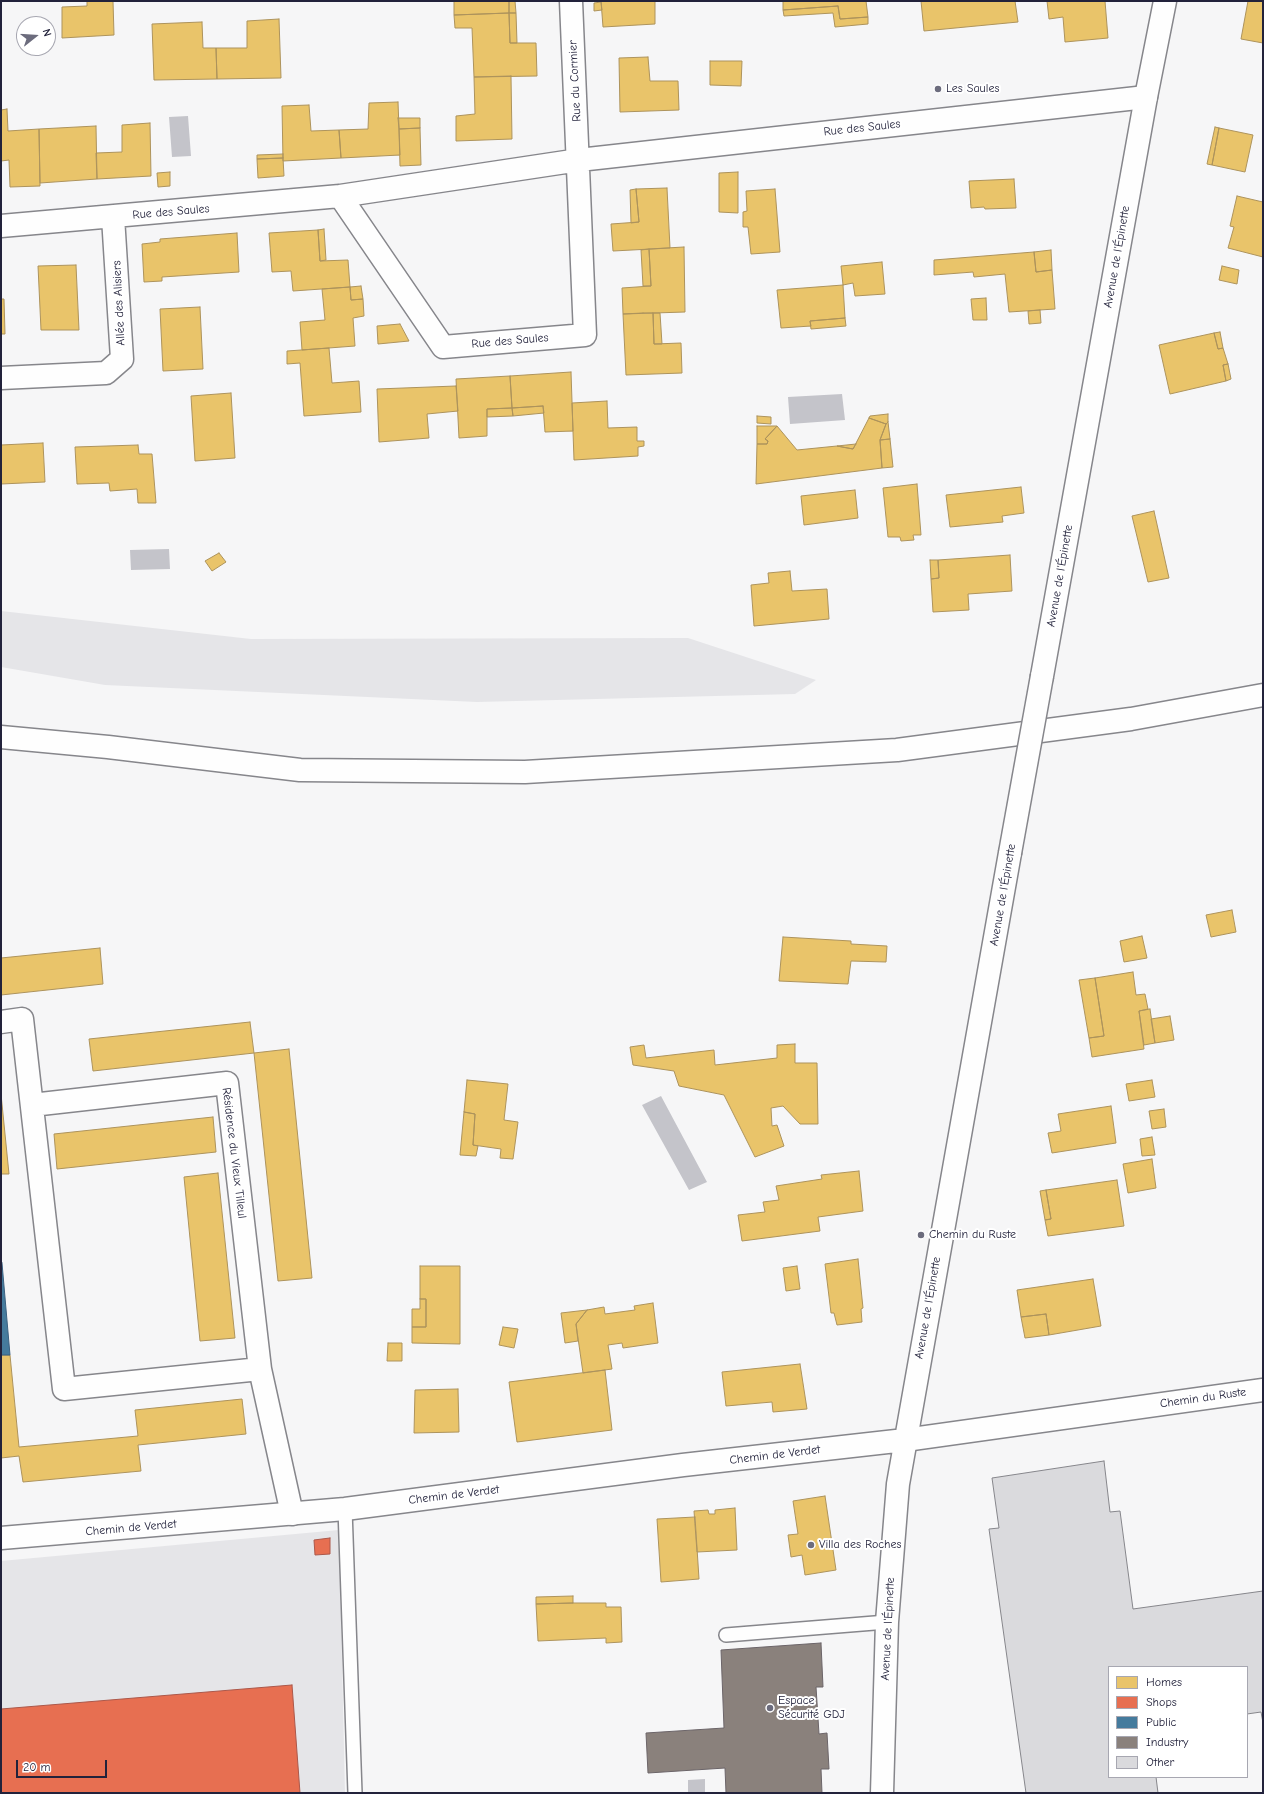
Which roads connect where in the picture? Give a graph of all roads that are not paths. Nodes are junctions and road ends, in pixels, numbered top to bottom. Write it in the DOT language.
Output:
graph roads {
  1 [pos="572,1"];
  2 [pos="1165,1"];
  3 [pos="1146,97"];
  4 [pos="579,160"];
  5 [pos="340,196"];
  6 [pos="113,217"];
  7 [pos="1,226"];
  8 [pos="1,378"];
  9 [pos="1263,694"];
  10 [pos="1,729"];
  11 [pos="1,737"];
  12 [pos="108,747"];
  13 [pos="1,1022"];
  14 [pos="32,1105"];
  15 [pos="260,1369"];
  16 [pos="1263,1390"];
  17 [pos="905,1440"];
  18 [pos="345,1509"];
  19 [pos="292,1514"];
  20 [pos="1,1538"];
  21 [pos="887,1622"];
  22 [pos="726,1635"];
  23 [pos="355,1793"];
  24 [pos="882,1793"];
  1 -- 4 [label="main road, Rue du Cormier"];
  2 -- 3 [label="main road, Avenue de l'Épinette"];
  3 -- 4 [label="main road, Rue des Saules"];
  3 -- 17 [label="main road, Avenue de l'Épinette, bridge"];
  4 -- 5 [label="main road, Rue des Saules"];
  4 -- 5 [label="main road, Rue des Saules"];
  5 -- 6 [label="main road, Rue des Saules"];
  6 -- 7 [label="main road, Rue des Saules"];
  6 -- 8 [label="main road, Allée des Alisiers"];
  9 -- 12 [label="main road"];
  10 -- 12 [label="main road"];
  11 -- 12 [label="main road"];
  13 -- 14 [label="main road"];
  14 -- 15 [label="main road"];
  14 -- 15 [label="main road, Résidence du Vieux Tilleul"];
  15 -- 19 [label="main road, Résidence du Vieux Tilleul"];
  16 -- 17 [label="main road, Chemin du Ruste"];
  17 -- 18 [label="main road, Chemin de Verdet"];
  17 -- 21 [label="main road, Avenue de l'Épinette"];
  18 -- 19 [label="main road, Chemin de Verdet"];
  18 -- 23 [label="lane"];
  19 -- 20 [label="main road, Chemin de Verdet"];
  21 -- 22 [label="lane"];
  21 -- 24 [label="main road, Avenue de l'Épinette"];
}
